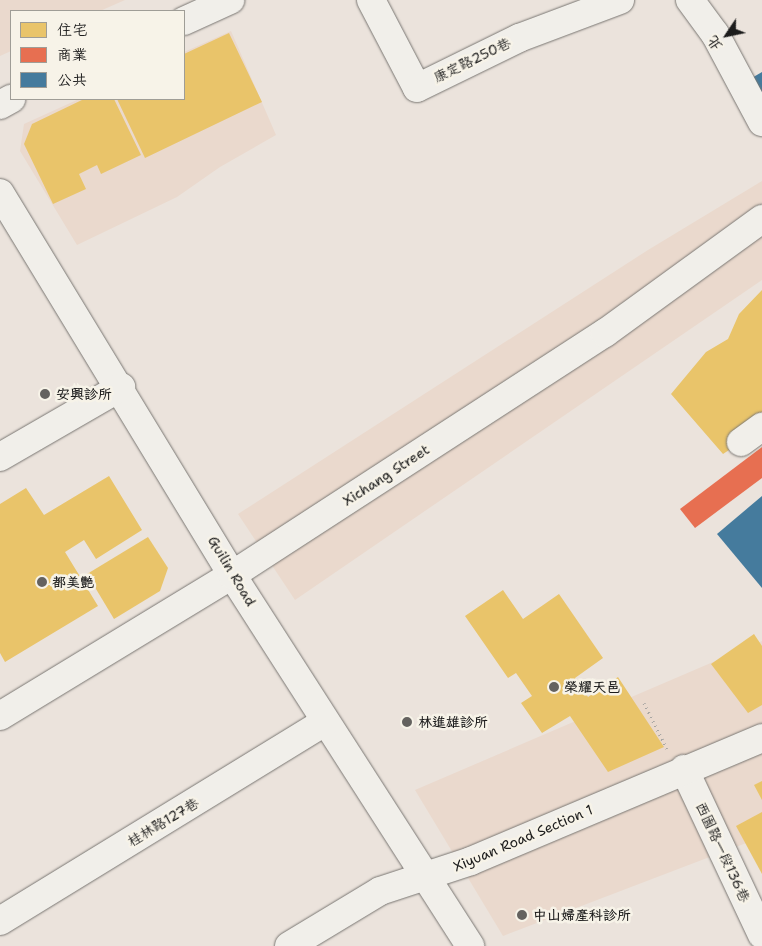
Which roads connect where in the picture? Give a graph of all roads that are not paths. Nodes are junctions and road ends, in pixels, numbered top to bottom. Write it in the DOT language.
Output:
graph roads {
  1 [pos="230,0"];
  2 [pos="371,0"];
  3 [pos="620,0"];
  4 [pos="690,0"];
  5 [pos="185,21"];
  6 [pos="762,122"];
  7 [pos="0,192"];
  8 [pos="762,220"];
  9 [pos="121,387"];
  10 [pos="0,457"];
  11 [pos="232,575"];
  12 [pos="0,716"];
  13 [pos="325,722"];
  14 [pos="762,738"];
  15 [pos="681,770"];
  16 [pos="425,878"];
  17 [pos="0,921"];
  18 [pos="762,935"];
  19 [pos="289,946"];
  20 [pos="470,946"];
  1 -- 5 [label="street"];
  2 -- 3 [label="street, 康定路250巷"];
  4 -- 6 [label="street"];
  7 -- 9 [label="street, Guilin Road"];
  8 -- 11 [label="street, Xichang Street"];
  9 -- 10 [label="street"];
  9 -- 11 [label="street, Guilin Road"];
  11 -- 12 [label="street, Xichang Street"];
  11 -- 13 [label="street, Guilin Road"];
  13 -- 16 [label="street, Guilin Road"];
  13 -- 17 [label="street, 桂林路127巷"];
  14 -- 15 [label="street, Xiyuan Road Section 1"];
  15 -- 16 [label="street, Xiyuan Road Section 1"];
  15 -- 18 [label="street, 西園路一段136巷"];
  16 -- 19 [label="street, Xiyuan Road Section 1"];
  16 -- 20 [label="street, Guilin Road"];
}
